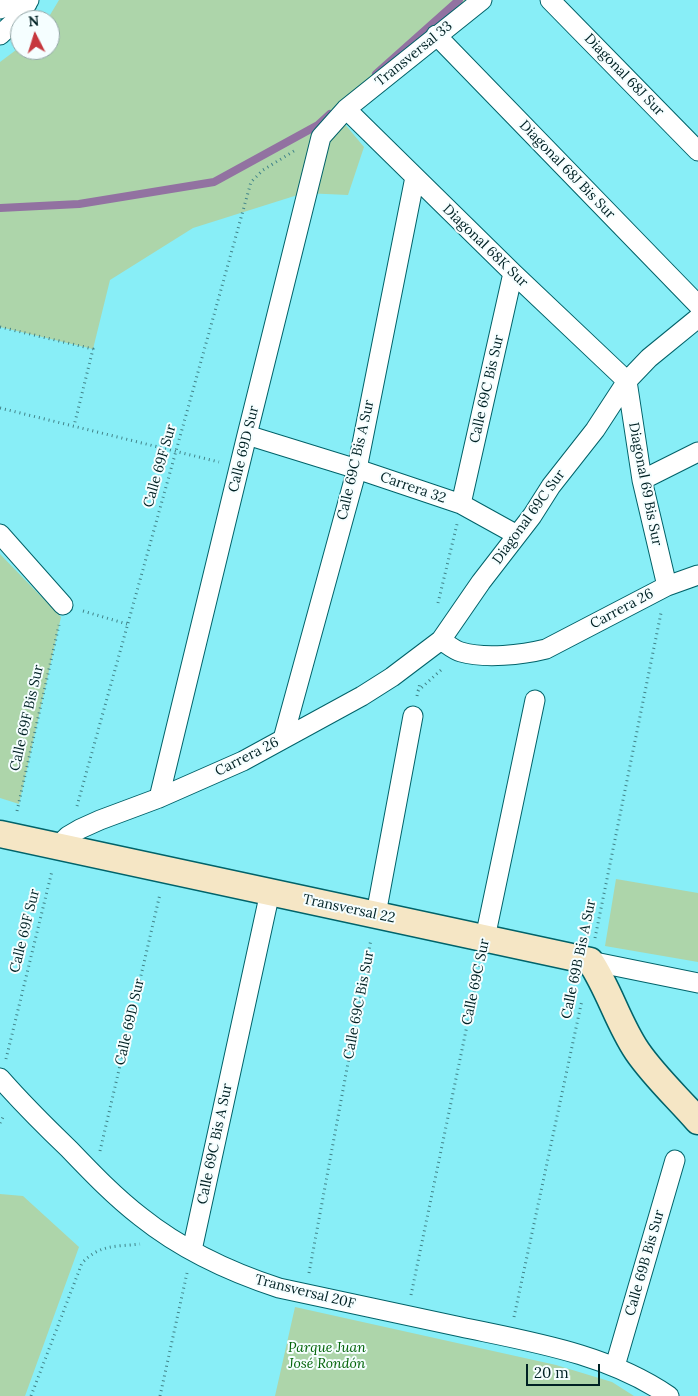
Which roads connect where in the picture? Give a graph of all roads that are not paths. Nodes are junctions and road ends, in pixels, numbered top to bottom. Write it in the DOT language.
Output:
graph roads {
  1 [pos="482,0"];
  2 [pos="550,0"];
  3 [pos="28,2"];
  4 [pos="0,9"];
  5 [pos="7,29"];
  6 [pos="436,35"];
  7 [pos="346,109"];
  8 [pos="698,151"];
  9 [pos="416,177"];
  10 [pos="513,273"];
  11 [pos="698,305"];
  12 [pos="698,318"];
  13 [pos="626,381"];
  14 [pos="246,435"];
  15 [pos="698,452"];
  16 [pos="357,468"];
  17 [pos="642,480"];
  18 [pos="461,504"];
  19 [pos="0,534"];
  20 [pos="517,535"];
  21 [pos="698,575"];
  22 [pos="667,586"];
  23 [pos="63,605"];
  24 [pos="434,645"];
  25 [pos="535,700"];
  26 [pos="413,716"];
  27 [pos="283,739"];
  28 [pos="159,798"];
  29 [pos="6,835"];
  30 [pos="63,841"];
  31 [pos="270,892"];
  32 [pos="376,914"];
  33 [pos="485,938"];
  34 [pos="590,961"];
  35 [pos="698,983"];
  36 [pos="0,1079"];
  37 [pos="698,1121"];
  38 [pos="675,1160"];
  39 [pos="192,1250"];
  40 [pos="615,1366"];
  41 [pos="669,1396"];
  1 -- 6 [label="street, Transversal 33"];
  2 -- 8 [label="street, Diagonal 68J Sur"];
  3 -- 4 [label="street"];
  3 -- 5 [label="street"];
  6 -- 7 [label="street, Transversal 33"];
  6 -- 11 [label="street, Diagonal 68J Bis Sur"];
  7 -- 9 [label="street, Diagonal 68K Sur"];
  7 -- 14 [label="street, Calle 69D Sur"];
  9 -- 10 [label="street, Diagonal 68K Sur"];
  9 -- 16 [label="street, Calle 69C Bis A Sur"];
  10 -- 13 [label="street, Diagonal 68K Sur"];
  10 -- 18 [label="street, Calle 69C Bis Sur"];
  12 -- 13 [label="street, Diagonal 69C Sur"];
  13 -- 17 [label="street, Diagonal 69 Bis Sur"];
  13 -- 20 [label="street, Diagonal 69C Sur"];
  14 -- 16 [label="street, Carrera 32"];
  14 -- 28 [label="street, Calle 69D Sur"];
  15 -- 17 [label="street"];
  16 -- 18 [label="street, Carrera 32"];
  16 -- 27 [label="street, Calle 69C Bis A Sur"];
  17 -- 22 [label="street, Diagonal 69 Bis Sur"];
  18 -- 20 [label="street, Carrera 32"];
  19 -- 23 [label="street"];
  20 -- 24 [label="street, Diagonal 69C Sur"];
  21 -- 22 [label="street, Carrera 26"];
  22 -- 24 [label="street, Carrera 26"];
  24 -- 27 [label="street, Carrera 26"];
  25 -- 33 [label="street, Calle 69C Sur"];
  26 -- 32 [label="street"];
  27 -- 28 [label="street, Carrera 26"];
  28 -- 30 [label="street, Carrera 26"];
  29 -- 30 [label="street, Transversal 22"];
  30 -- 31 [label="street, Transversal 22"];
  31 -- 32 [label="street, Transversal 22"];
  31 -- 39 [label="street, Calle 69C Bis A Sur"];
  32 -- 33 [label="street, Transversal 22"];
  33 -- 34 [label="street, Transversal 22"];
  34 -- 35 [label="street, Transversal 22"];
  34 -- 37 [label="street"];
  36 -- 39 [label="street, Transversal 20F"];
  38 -- 40 [label="street, Calle 69B Bis Sur"];
  39 -- 40 [label="street, Transversal 20F"];
  40 -- 41 [label="street, Transversal 20F"];
}
